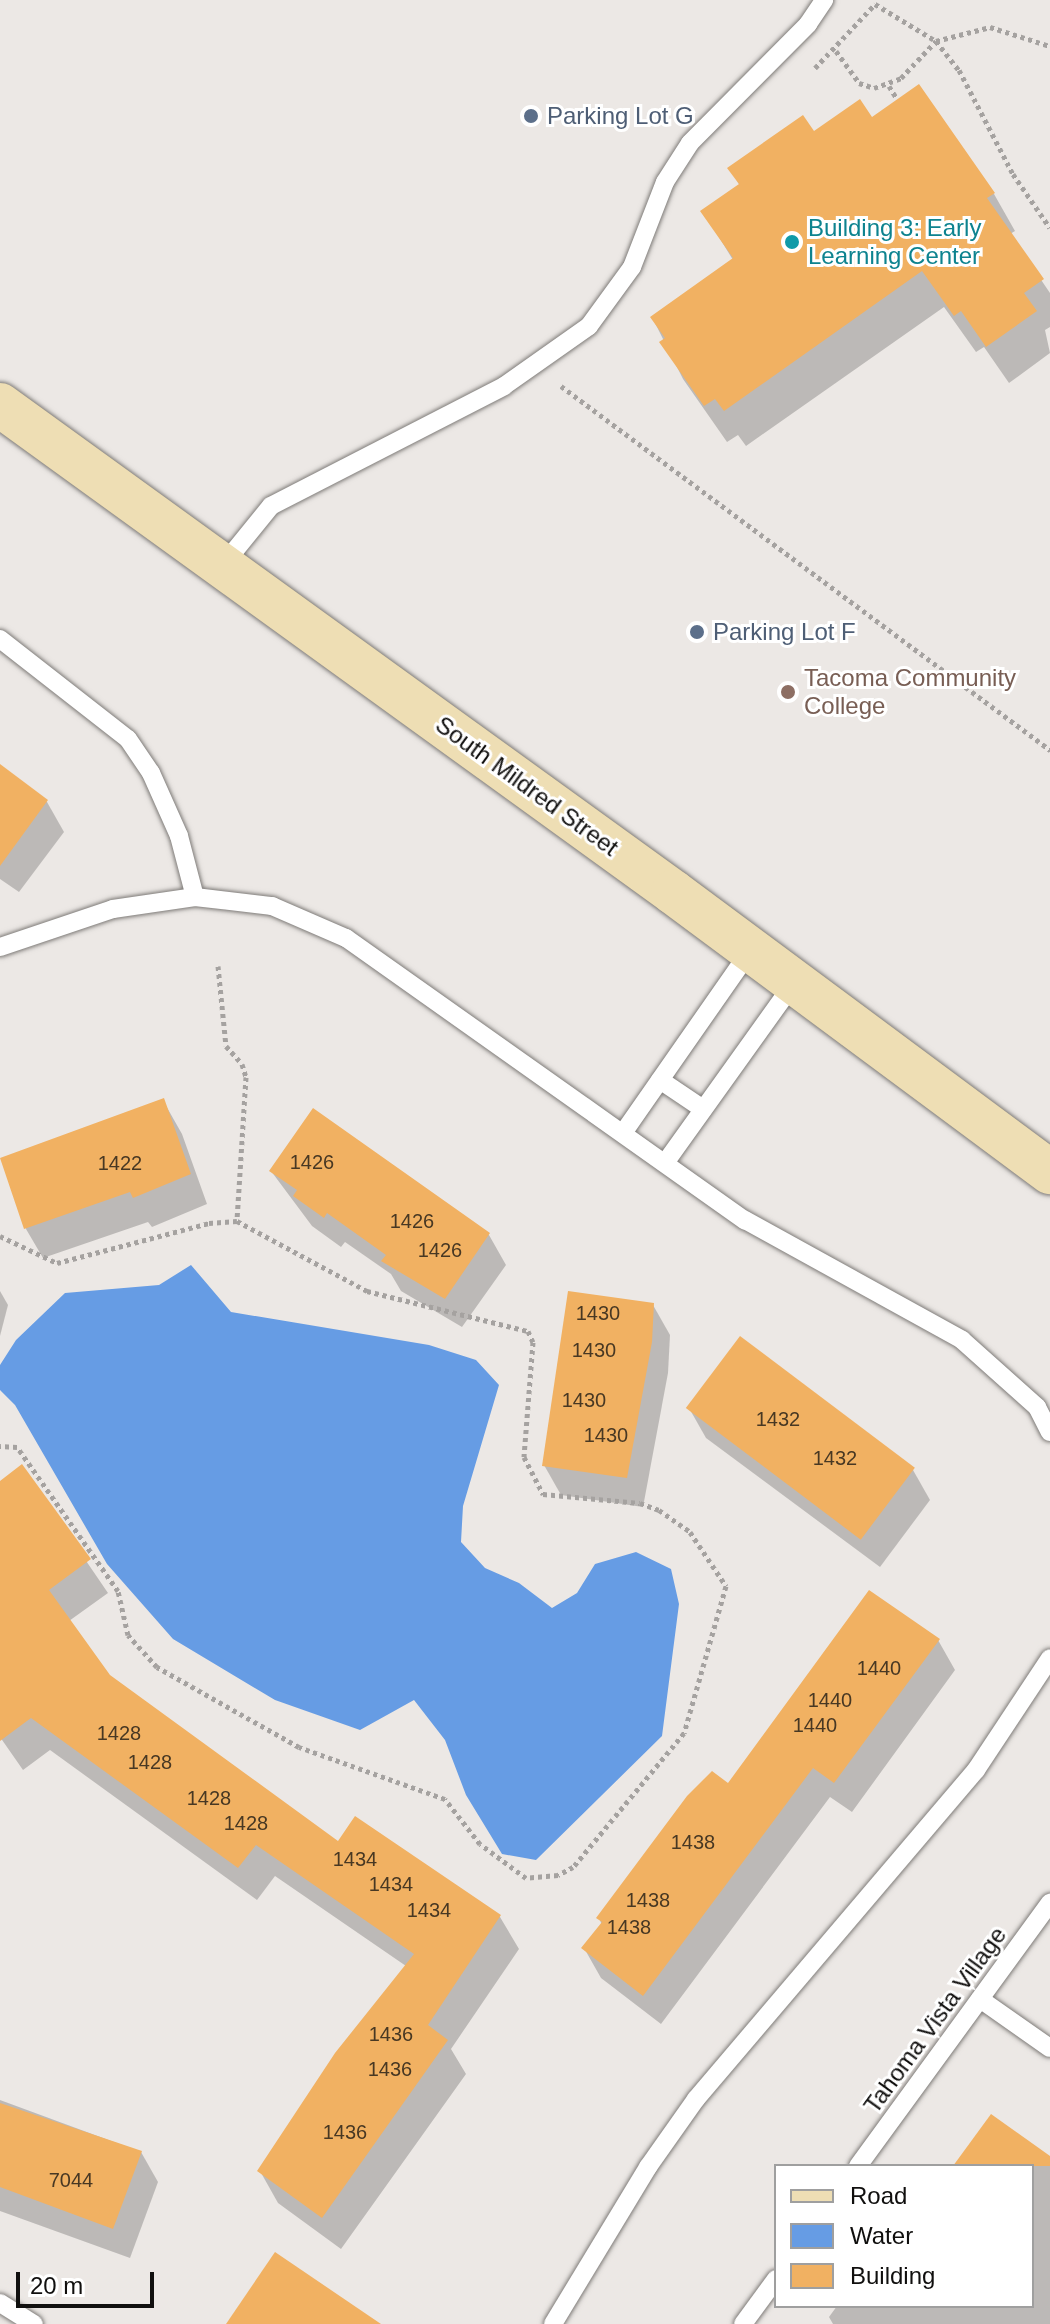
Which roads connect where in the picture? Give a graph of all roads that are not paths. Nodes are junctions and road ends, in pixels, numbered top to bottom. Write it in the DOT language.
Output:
graph roads {
  1 [pos="824,1"];
  2 [pos="0,405"];
  3 [pos="223,565"];
  4 [pos="0,639"];
  5 [pos="195,897"];
  6 [pos="0,947"];
  7 [pos="750,951"];
  8 [pos="794,983"];
  9 [pos="660,1080"];
  10 [pos="703,1109"];
  11 [pos="623,1133"];
  12 [pos="665,1163"];
  13 [pos="1050,1172"];
  14 [pos="1050,1432"];
  15 [pos="1050,1658"];
  16 [pos="1050,1903"];
  17 [pos="980,1999"];
  18 [pos="1050,2048"];
  19 [pos="859,2164"];
  20 [pos="774,2282"];
  21 [pos="0,2303"];
  22 [pos="34,2324"];
  23 [pos="553,2324"];
  24 [pos="743,2324"];
  1 -- 3 [label="lane"];
  2 -- 3 [label="main road, South Mildred Street"];
  3 -- 7 [label="main road, South Mildred Street"];
  4 -- 5 [label="lane"];
  5 -- 6 [label="lane"];
  5 -- 11 [label="lane"];
  7 -- 8 [label="main road, South Mildred Street"];
  7 -- 9 [label="lane"];
  8 -- 10 [label="lane"];
  8 -- 13 [label="main road, South Mildred Street"];
  9 -- 10 [label="lane"];
  9 -- 11 [label="lane"];
  10 -- 12 [label="lane"];
  11 -- 12 [label="lane"];
  12 -- 14 [label="lane"];
  15 -- 23 [label="lane"];
  16 -- 17 [label="lane, Tahoma Vista Village"];
  17 -- 18 [label="lane"];
  17 -- 19 [label="lane, Tahoma Vista Village"];
  20 -- 24 [label="lane"];
  21 -- 22 [label="lane"];
}
